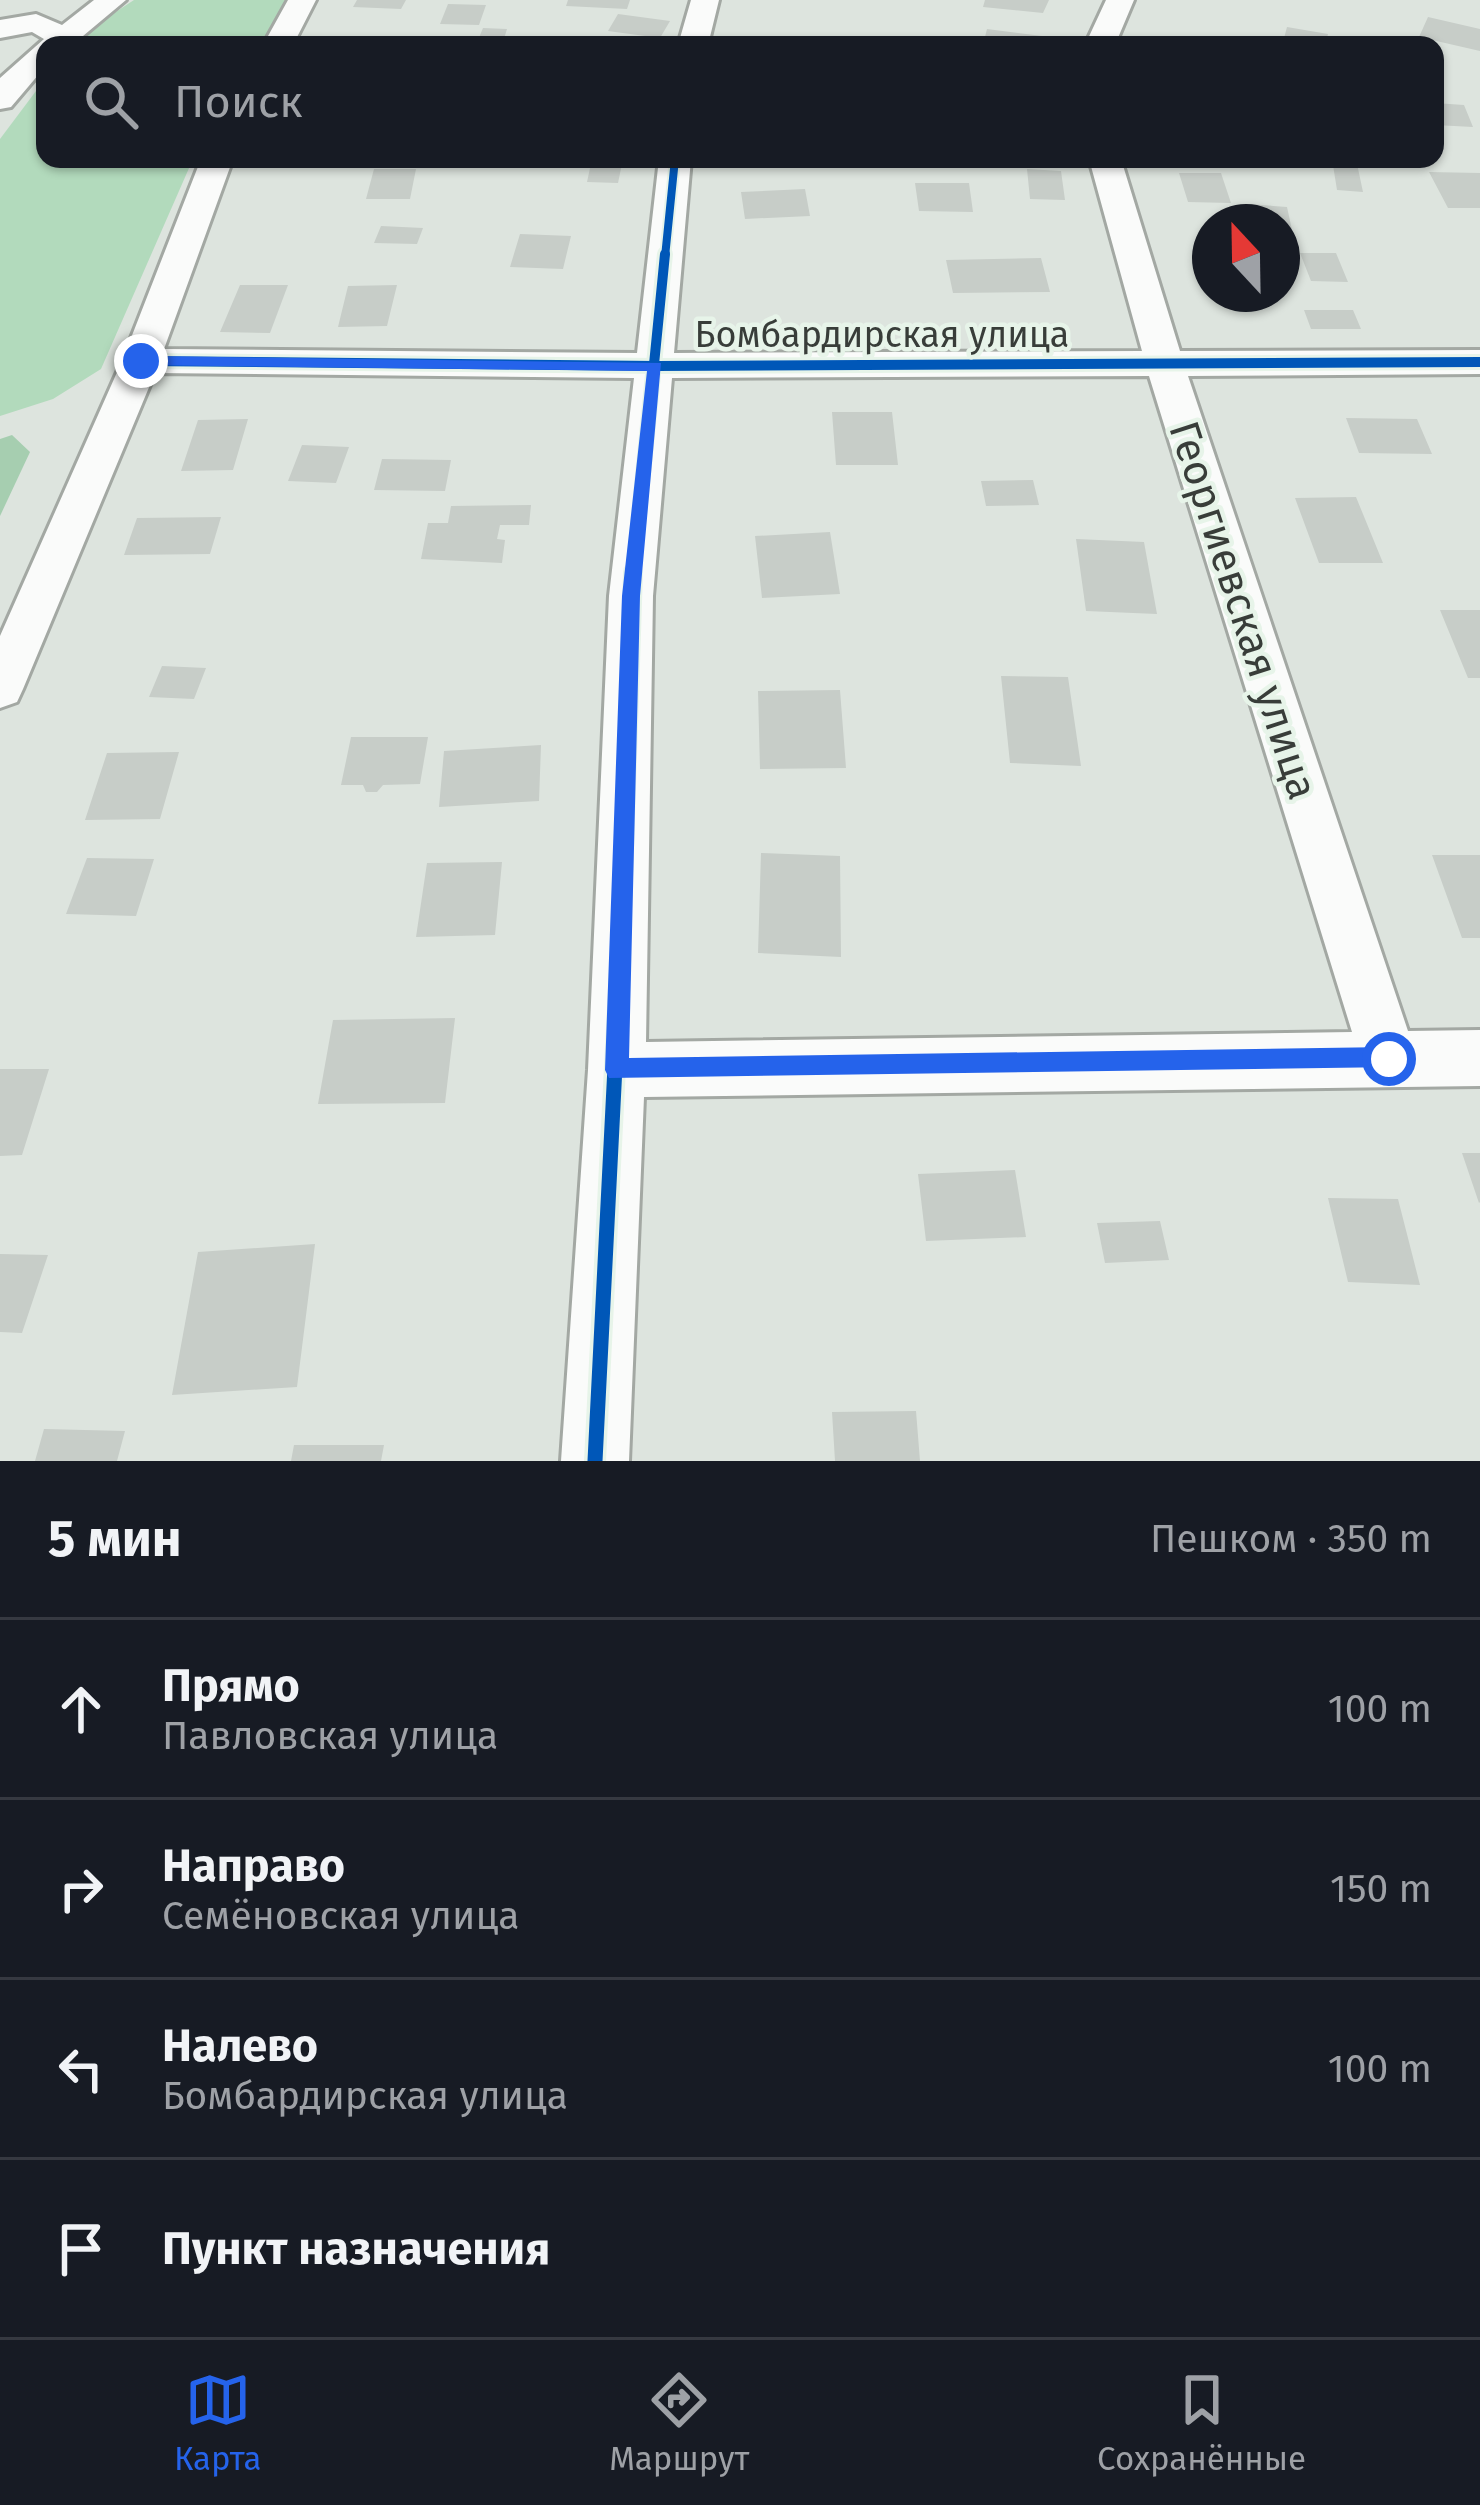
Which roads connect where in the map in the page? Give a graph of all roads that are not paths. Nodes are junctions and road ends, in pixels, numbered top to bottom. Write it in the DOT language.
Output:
graph roads {
  1 [pos="112,0"];
  2 [pos="302,0"];
  3 [pos="705,0"];
  4 [pos="1120,0"];
  5 [pos="0,28"];
  6 [pos="54,34"];
  7 [pos="283,36"];
  8 [pos="695,36"];
  9 [pos="1104,36"];
  10 [pos="36,54"];
  11 [pos="0,100"];
  12 [pos="215,168"];
  13 [pos="674,168"];
  14 [pos="1108,168"];
  15 [pos="141,361"];
  16 [pos="1164,362"];
  17 [pos="1480,362"];
  18 [pos="656,366"];
  19 [pos="0,689"];
  20 [pos="1480,1058"];
  21 [pos="1389,1059"];
  22 [pos="617,1070"];
  23 [pos="595,1461"];
  1 -- 6 [label="street"];
  2 -- 7 [label="street"];
  3 -- 8 [label="street"];
  4 -- 9 [label="street"];
  5 -- 6 [label="street"];
  10 -- 11 [label="street"];
  12 -- 15 [label="street"];
  13 -- 18 [label="street"];
  14 -- 16 [label="street, Георгиевская улица"];
  15 -- 18 [label="street, Бомбардирская улица"];
  15 -- 19 [label="street"];
  16 -- 17 [label="street, Бомбардирская улица"];
  16 -- 18 [label="street, Бомбардирская улица"];
  16 -- 21 [label="street, Георгиевская улица"];
  18 -- 22 [label="street"];
  20 -- 21 [label="street"];
  21 -- 22 [label="street"];
  22 -- 23 [label="street"];
}
